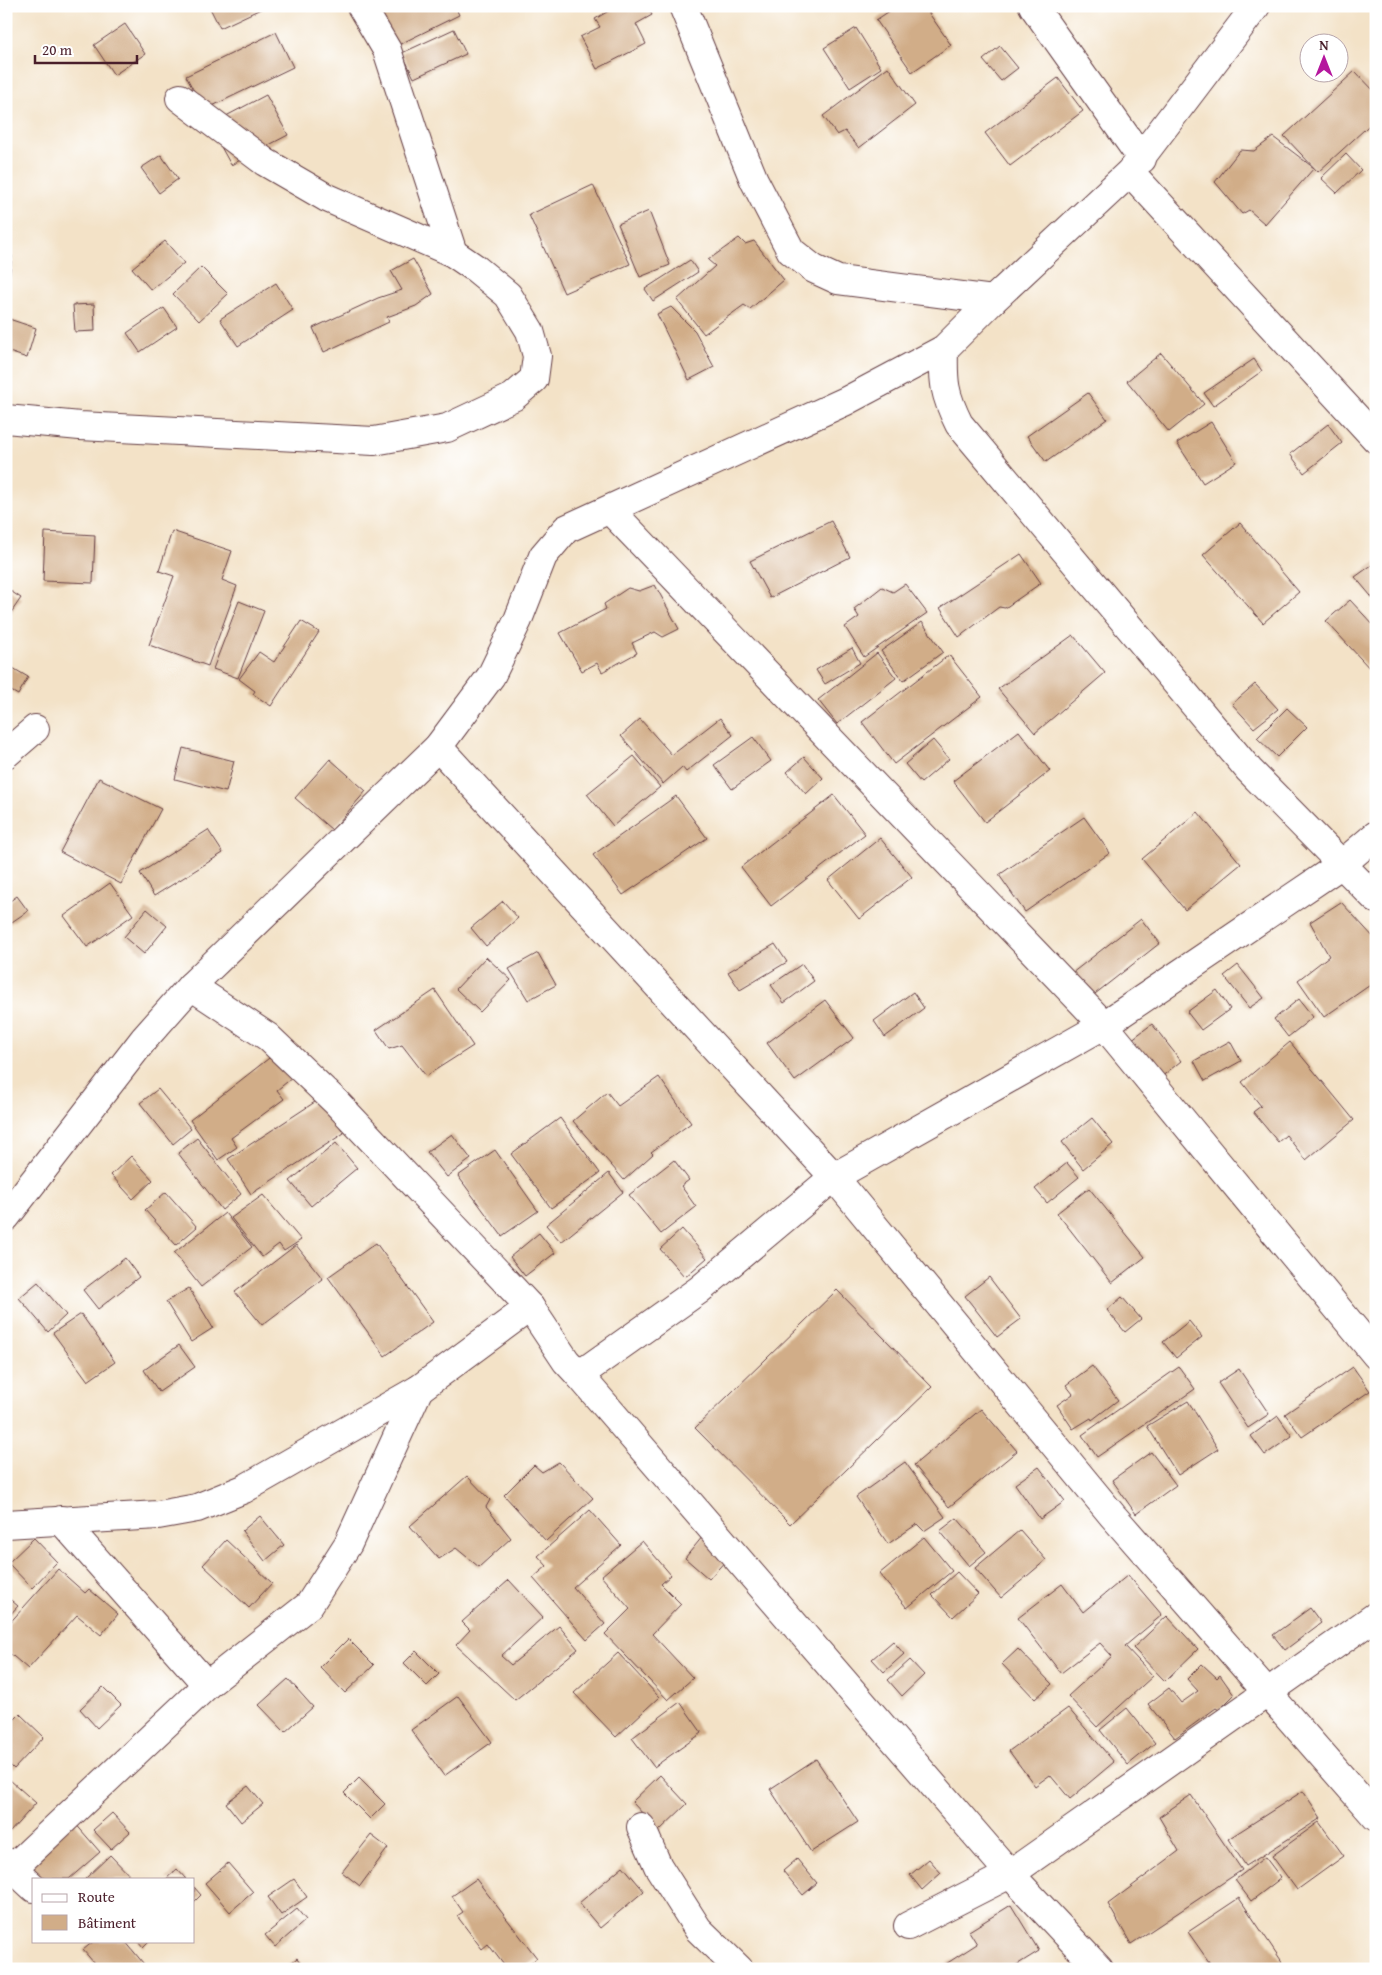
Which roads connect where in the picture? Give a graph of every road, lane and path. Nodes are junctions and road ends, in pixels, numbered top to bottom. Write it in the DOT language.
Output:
graph roads {
  1 [pos="361,6"];
  2 [pos="683,6"];
  3 [pos="1033,6"];
  4 [pos="1256,6"];
  5 [pos="180,98"];
  6 [pos="1136,166"];
  7 [pos="453,253"];
  8 [pos="992,300"];
  9 [pos="944,349"];
  10 [pos="6,419"];
  11 [pos="1376,439"];
  12 [pos="610,510"];
  13 [pos="35,729"];
  14 [pos="438,747"];
  15 [pos="6,754"];
  16 [pos="1376,835"];
  17 [pos="1342,864"];
  18 [pos="1376,899"];
  19 [pos="191,986"];
  20 [pos="1104,1025"];
  21 [pos="834,1177"];
  22 [pos="6,1217"];
  23 [pos="530,1307"];
  24 [pos="1376,1355"];
  25 [pos="579,1375"];
  26 [pos="419,1389"];
  27 [pos="61,1520"];
  28 [pos="6,1524"];
  29 [pos="1376,1616"];
  30 [pos="206,1685"];
  31 [pos="1265,1692"];
  32 [pos="1376,1817"];
  33 [pos="641,1827"];
  34 [pos="10,1865"];
  35 [pos="1010,1874"];
  36 [pos="32,1886"];
  37 [pos="908,1926"];
  38 [pos="739,1969"];
  39 [pos="1099,1969"];
  1 -- 7 [label="street"];
  2 -- 8 [label="street"];
  3 -- 6 [label="street"];
  4 -- 6 [label="street"];
  5 -- 7 [label="street"];
  6 -- 8 [label="street"];
  6 -- 11 [label="street"];
  7 -- 10 [label="street"];
  8 -- 9 [label="street"];
  9 -- 12 [label="street"];
  9 -- 17 [label="street"];
  12 -- 14 [label="street"];
  12 -- 20 [label="street"];
  13 -- 15 [label="street"];
  14 -- 19 [label="street"];
  14 -- 21 [label="street"];
  16 -- 17 [label="street"];
  17 -- 18 [label="street"];
  17 -- 20 [label="street"];
  19 -- 22 [label="street"];
  19 -- 23 [label="street"];
  20 -- 21 [label="street"];
  20 -- 24 [label="street"];
  21 -- 25 [label="street"];
  21 -- 31 [label="street"];
  23 -- 25 [label="street"];
  23 -- 26 [label="street"];
  25 -- 35 [label="street"];
  26 -- 27 [label="street"];
  26 -- 30 [label="street"];
  27 -- 28 [label="street"];
  27 -- 30 [label="street"];
  29 -- 31 [label="street"];
  30 -- 34 [label="street"];
  31 -- 32 [label="street"];
  31 -- 35 [label="street"];
  33 -- 38 [label="street"];
  34 -- 36 [label="street"];
  35 -- 37 [label="street"];
  35 -- 39 [label="street"];
}
